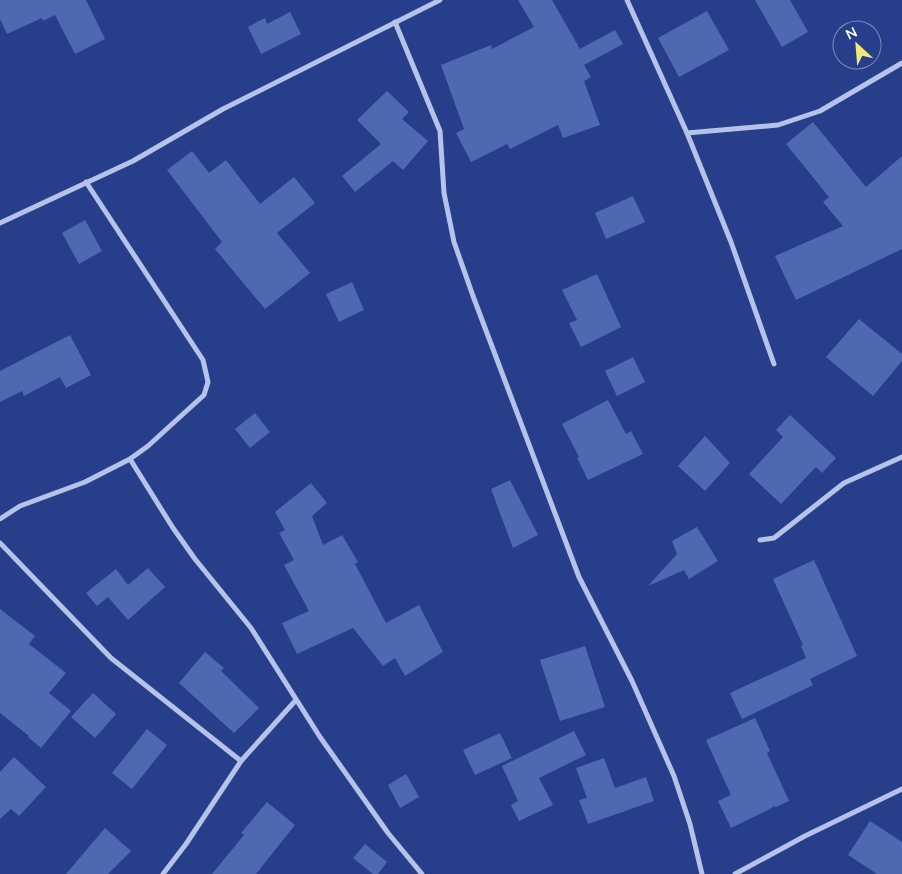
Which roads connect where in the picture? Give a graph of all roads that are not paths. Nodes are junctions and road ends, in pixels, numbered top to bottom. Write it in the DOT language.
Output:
graph roads {
  1 [pos="440,0"];
  2 [pos="627,0"];
  3 [pos="396,22"];
  4 [pos="902,63"];
  5 [pos="687,133"];
  6 [pos="86,182"];
  7 [pos="0,223"];
  8 [pos="774,364"];
  9 [pos="902,457"];
  10 [pos="130,459"];
  11 [pos="0,519"];
  12 [pos="760,540"];
  13 [pos="0,543"];
  14 [pos="296,700"];
  15 [pos="241,761"];
  16 [pos="902,789"];
  17 [pos="162,874"];
  18 [pos="422,874"];
  19 [pos="702,874"];
  20 [pos="735,874"];
  1 -- 3 [label="street"];
  2 -- 5 [label="street"];
  3 -- 6 [label="street"];
  3 -- 19 [label="street"];
  4 -- 5 [label="street"];
  5 -- 8 [label="street"];
  6 -- 7 [label="street"];
  6 -- 10 [label="street"];
  9 -- 12 [label="street"];
  10 -- 11 [label="street"];
  10 -- 14 [label="street"];
  13 -- 15 [label="street"];
  14 -- 15 [label="street"];
  14 -- 18 [label="street"];
  15 -- 17 [label="street"];
  16 -- 20 [label="street"];
}
